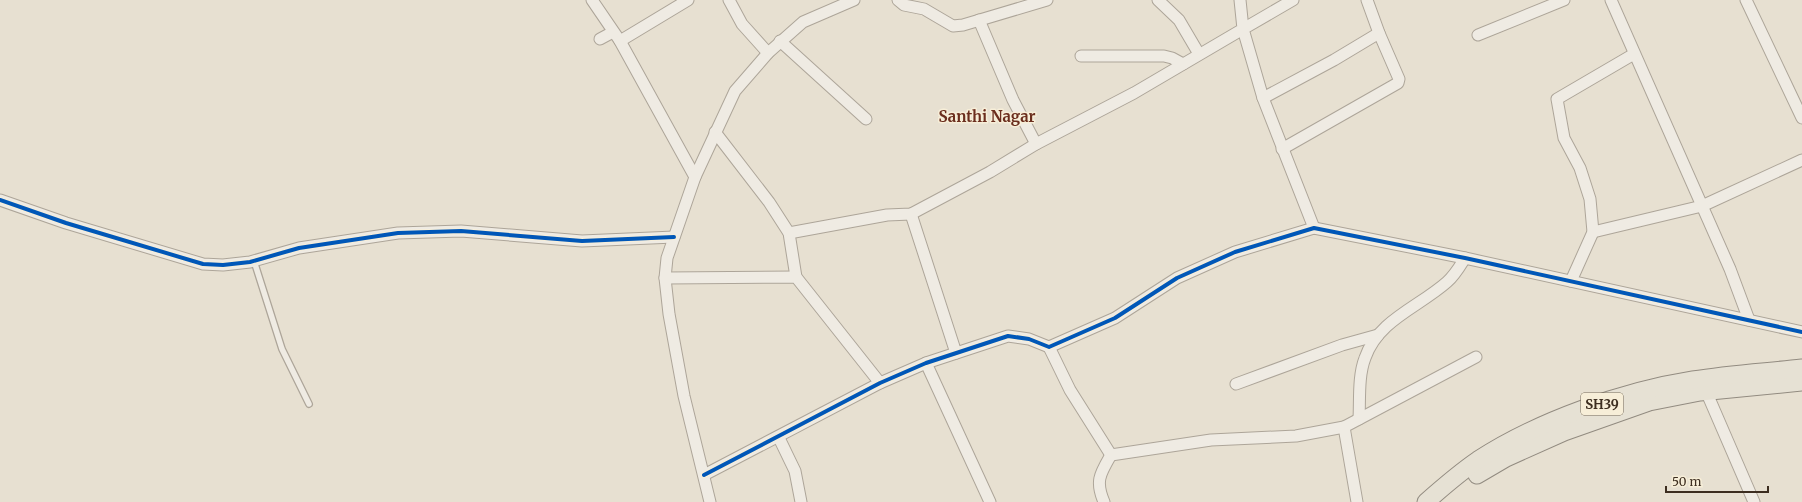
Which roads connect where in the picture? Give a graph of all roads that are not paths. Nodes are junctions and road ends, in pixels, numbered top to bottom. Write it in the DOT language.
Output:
graph roads {
  1 [pos="592,0"];
  2 [pos="688,0"];
  3 [pos="729,0"];
  4 [pos="854,0"];
  5 [pos="898,0"];
  6 [pos="1047,0"];
  7 [pos="1158,0"];
  8 [pos="1240,0"];
  9 [pos="1293,0"];
  10 [pos="1367,0"];
  11 [pos="1564,0"];
  12 [pos="1611,0"];
  13 [pos="1746,0"];
  14 [pos="979,20"];
  15 [pos="1243,29"];
  16 [pos="613,32"];
  17 [pos="1379,33"];
  18 [pos="1478,35"];
  19 [pos="600,39"];
  20 [pos="780,41"];
  21 [pos="620,42"];
  22 [pos="768,53"];
  23 [pos="1199,54"];
  24 [pos="1634,54"];
  25 [pos="1081,56"];
  26 [pos="1183,64"];
  27 [pos="1263,98"];
  28 [pos="1802,118"];
  29 [pos="866,119"];
  30 [pos="715,132"];
  31 [pos="1036,144"];
  32 [pos="1282,149"];
  33 [pos="1802,160"];
  34 [pos="696,177"];
  35 [pos="0,200"];
  36 [pos="1702,206"];
  37 [pos="911,214"];
  38 [pos="1314,228"];
  39 [pos="1593,232"];
  40 [pos="789,233"];
  41 [pos="674,237"];
  42 [pos="1465,258"];
  43 [pos="254,261"];
  44 [pos="796,277"];
  45 [pos="665,278"];
  46 [pos="1571,281"];
  47 [pos="1749,320"];
  48 [pos="1802,332"];
  49 [pos="1378,335"];
  50 [pos="1049,348"];
  51 [pos="956,353"];
  52 [pos="1476,357"];
  53 [pos="926,363"];
  54 [pos="1802,368"];
  55 [pos="1802,382"];
  56 [pos="880,383"];
  57 [pos="1236,384"];
  58 [pos="1706,391"];
  59 [pos="309,404"];
  60 [pos="1359,419"];
  61 [pos="1344,427"];
  62 [pos="778,438"];
  63 [pos="1111,455"];
  64 [pos="704,475"];
  65 [pos="710,502"];
  66 [pos="800,502"];
  67 [pos="990,502"];
  68 [pos="1104,502"];
  69 [pos="1358,502"];
  70 [pos="1426,502"];
  71 [pos="1442,502"];
  72 [pos="1754,502"];
  1 -- 16 [label="street"];
  2 -- 21 [label="street"];
  3 -- 22 [label="street"];
  4 -- 20 [label="street"];
  5 -- 14 [label="street"];
  6 -- 14 [label="street"];
  7 -- 23 [label="street"];
  8 -- 15 [label="street"];
  9 -- 15 [label="street"];
  10 -- 17 [label="street"];
  11 -- 18 [label="street"];
  12 -- 24 [label="street"];
  13 -- 28 [label="street"];
  14 -- 31 [label="street"];
  15 -- 23 [label="street"];
  15 -- 27 [label="street"];
  16 -- 19 [label="street"];
  16 -- 21 [label="street"];
  17 -- 27 [label="street"];
  17 -- 32 [label="street"];
  20 -- 22 [label="street"];
  20 -- 29 [label="street"];
  21 -- 34 [label="street"];
  22 -- 30 [label="street"];
  23 -- 26 [label="street"];
  24 -- 36 [label="street"];
  24 -- 39 [label="street"];
  25 -- 26 [label="street"];
  26 -- 31 [label="street"];
  27 -- 32 [label="street"];
  30 -- 34 [label="street"];
  30 -- 40 [label="street"];
  31 -- 37 [label="street"];
  32 -- 38 [label="street"];
  33 -- 36 [label="street"];
  34 -- 41 [label="street"];
  35 -- 43 [label="street"];
  36 -- 39 [label="street"];
  36 -- 47 [label="street"];
  37 -- 40 [label="street"];
  37 -- 51 [label="street"];
  38 -- 42 [label="street"];
  38 -- 50 [label="street"];
  39 -- 46 [label="street"];
  40 -- 44 [label="street"];
  41 -- 43 [label="street"];
  41 -- 45 [label="street"];
  42 -- 46 [label="street"];
  42 -- 49 [label="street"];
  43 -- 59 [label="lane"];
  44 -- 45 [label="street"];
  44 -- 56 [label="street"];
  45 -- 64 [label="street"];
  46 -- 47 [label="street"];
  47 -- 48 [label="street"];
  49 -- 57 [label="street"];
  49 -- 60 [label="street"];
  50 -- 51 [label="street"];
  50 -- 63 [label="street"];
  51 -- 53 [label="street"];
  52 -- 60 [label="street"];
  53 -- 56 [label="street"];
  53 -- 67 [label="street"];
  54 -- 70 [label="main road, SH39"];
  55 -- 58 [label="main road, SH39"];
  56 -- 62 [label="street"];
  58 -- 71 [label="main road, SH39"];
  58 -- 72 [label="street"];
  60 -- 61 [label="street"];
  61 -- 63 [label="street"];
  61 -- 69 [label="street"];
  62 -- 64 [label="street"];
  62 -- 66 [label="street"];
  63 -- 68 [label="street"];
  64 -- 65 [label="street"];
}
